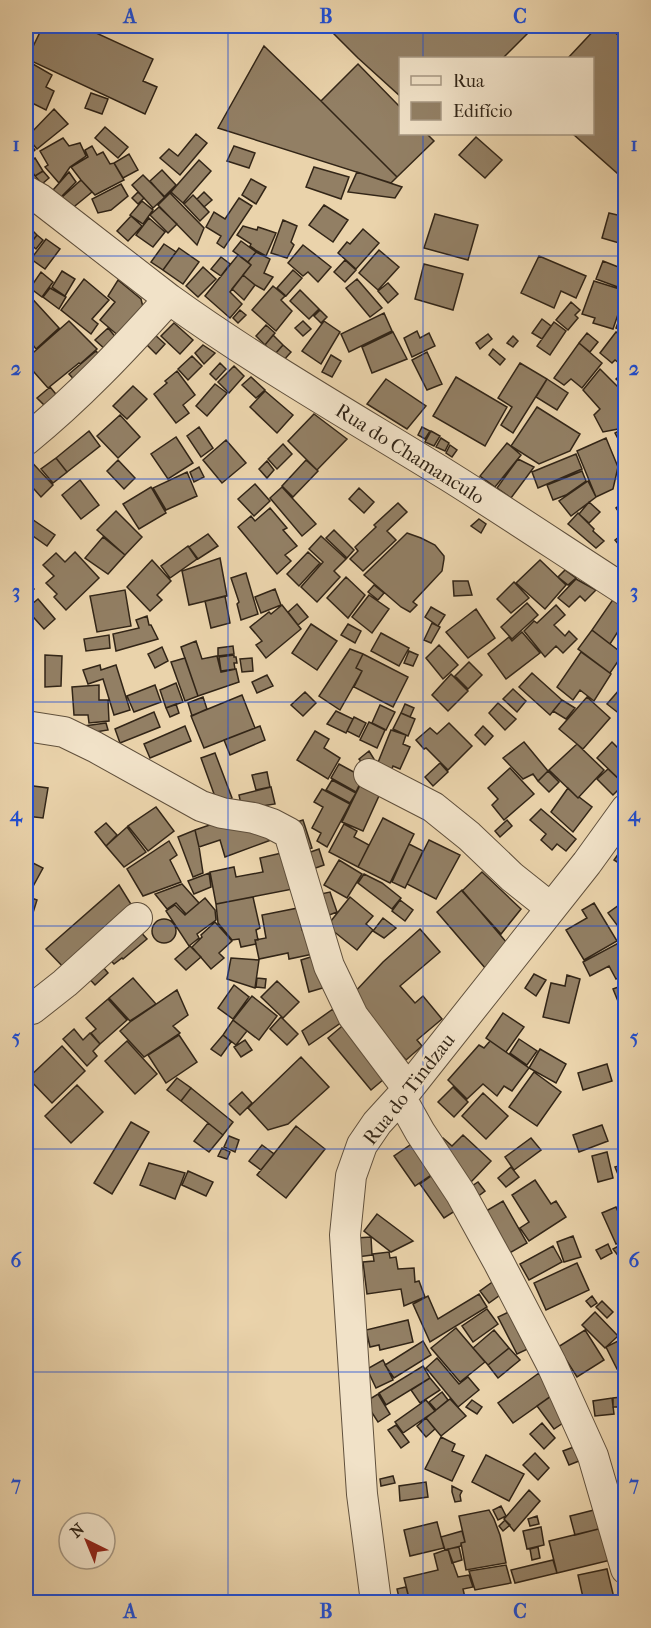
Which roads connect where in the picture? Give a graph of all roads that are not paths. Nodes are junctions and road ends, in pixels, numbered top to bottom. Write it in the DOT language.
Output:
graph roads {
  1 [pos="26,191"];
  2 [pos="169,299"];
  3 [pos="26,440"];
  4 [pos="626,591"];
  5 [pos="26,726"];
  6 [pos="369,774"];
  7 [pos="626,809"];
  8 [pos="551,908"];
  9 [pos="137,918"];
  10 [pos="26,1010"];
  11 [pos="404,1094"];
  12 [pos="626,1569"];
  13 [pos="376,1602"];
  1 -- 2 [label="street"];
  2 -- 3 [label="street"];
  2 -- 4 [label="street, Rua do Chamanculo"];
  5 -- 11 [label="street"];
  6 -- 8 [label="street"];
  7 -- 8 [label="street, Rua do Tindzau"];
  8 -- 11 [label="street, Rua do Tindzau"];
  9 -- 10 [label="street"];
  11 -- 12 [label="street"];
  11 -- 13 [label="street, Rua do Tindzau"];
}
